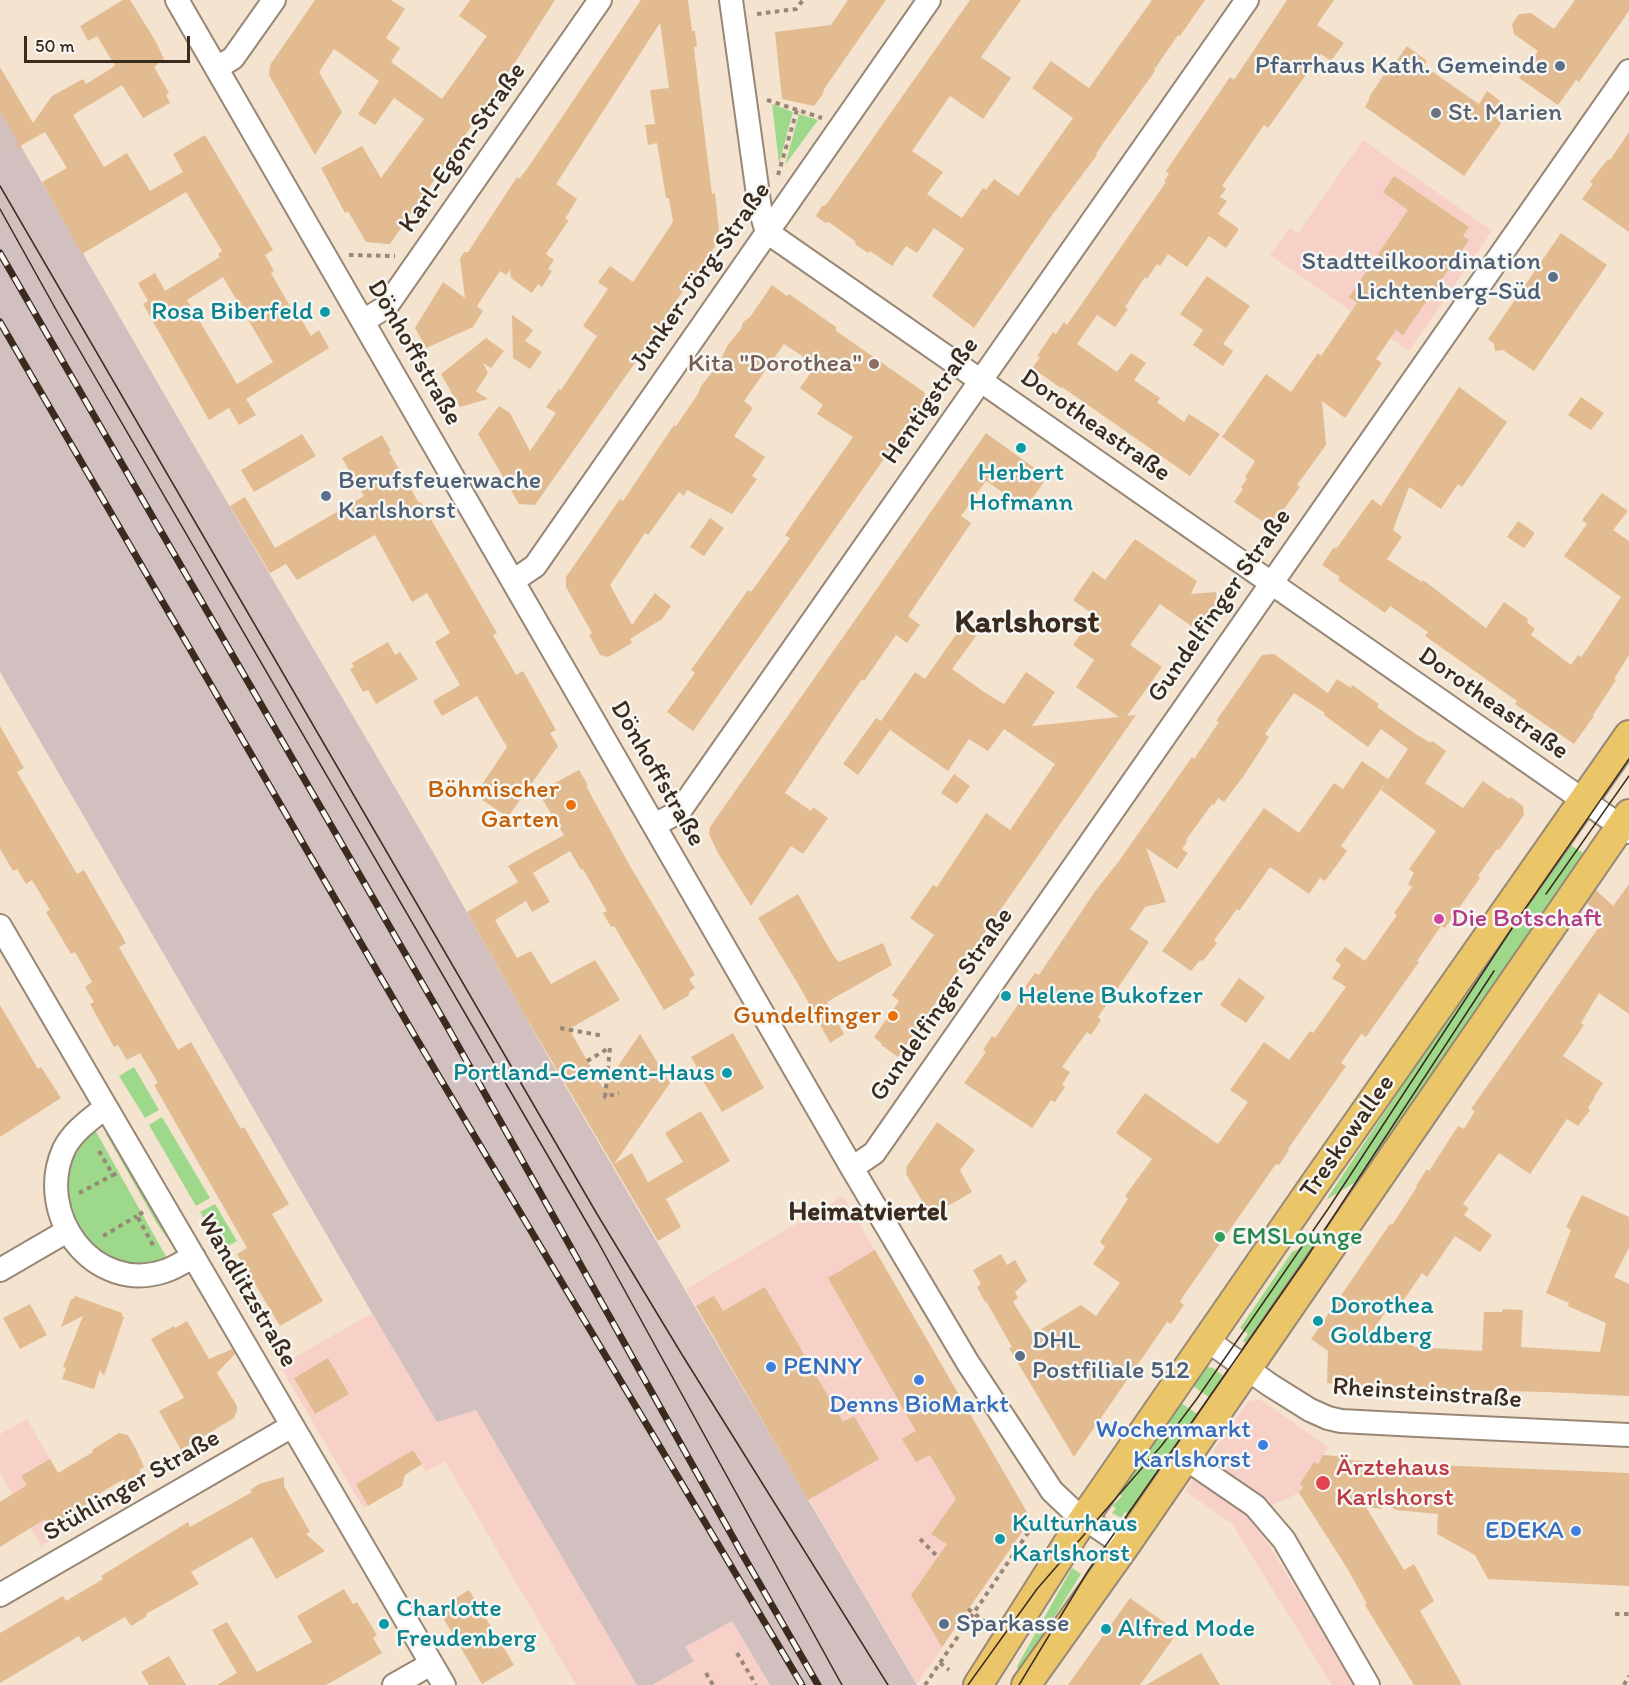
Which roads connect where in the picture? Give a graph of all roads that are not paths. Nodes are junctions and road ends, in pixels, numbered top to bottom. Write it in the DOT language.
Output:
graph roads {
  1 [pos="177,0"];
  2 [pos="274,0"];
  3 [pos="600,0"];
  4 [pos="731,0"];
  5 [pos="929,0"];
  6 [pos="1247,0"];
  7 [pos="217,68"];
  8 [pos="1629,71"];
  9 [pos="767,232"];
  10 [pos="363,321"];
  11 [pos="980,381"];
  12 [pos="513,580"];
  13 [pos="1271,583"];
  14 [pos="1629,735"];
  15 [pos="1583,801"];
  16 [pos="1626,824"];
  17 [pos="654,825"];
  18 [pos="0,926"];
  19 [pos="106,1107"];
  20 [pos="852,1168"];
  21 [pos="67,1231"];
  22 [pos="194,1257"];
  23 [pos="0,1270"];
  24 [pos="1207,1340"];
  25 [pos="1247,1368"];
  26 [pos="292,1426"];
  27 [pos="1629,1435"];
  28 [pos="1185,1458"];
  29 [pos="1084,1518"];
  30 [pos="1125,1546"];
  31 [pos="0,1595"];
  32 [pos="431,1664"];
  33 [pos="982,1683"];
  34 [pos="394,1685"];
  35 [pos="444,1685"];
  36 [pos="1026,1685"];
  37 [pos="1368,1685"];
  1 -- 7 [label="street, Dönhoffstraße"];
  2 -- 7 [label="street"];
  3 -- 10 [label="street, Karl-Egon-Straße"];
  4 -- 9 [label="street"];
  5 -- 9 [label="street, Junker-Jörg-Straße"];
  6 -- 11 [label="street, Hentigstraße"];
  7 -- 10 [label="street, Dönhoffstraße"];
  8 -- 13 [label="street, Gundelfinger Straße"];
  9 -- 11 [label="street, Dorotheastraße"];
  9 -- 12 [label="street, Junker-Jörg-Straße"];
  10 -- 12 [label="street, Dönhoffstraße"];
  11 -- 13 [label="street, Dorotheastraße"];
  11 -- 17 [label="street, Hentigstraße"];
  12 -- 17 [label="street, Dönhoffstraße"];
  13 -- 15 [label="street, Dorotheastraße"];
  13 -- 20 [label="street, Gundelfinger Straße"];
  14 -- 15 [label="main road, Treskowallee"];
  15 -- 16 [label="street, Treskowallee"];
  15 -- 24 [label="main road, Treskowallee"];
  16 -- 25 [label="main road, Treskowallee"];
  17 -- 20 [label="street, Dönhoffstraße"];
  18 -- 19 [label="street, Wandlitzstraße"];
  19 -- 21 [label="street"];
  19 -- 22 [label="street, Wandlitzstraße"];
  20 -- 29 [label="street, Dönhoffstraße"];
  21 -- 22 [label="street"];
  21 -- 23 [label="street"];
  22 -- 26 [label="street, Wandlitzstraße"];
  24 -- 25 [label="street, Rheinsteinstraße"];
  24 -- 29 [label="main road, Treskowallee"];
  25 -- 27 [label="street, Rheinsteinstraße"];
  25 -- 28 [label="main road, Treskowallee"];
  26 -- 31 [label="street, Stühlinger Straße"];
  26 -- 32 [label="street, Wandlitzstraße"];
  28 -- 30 [label="main road, Treskowallee"];
  28 -- 37 [label="street"];
  29 -- 30 [label="street, Dönhoffstraße"];
  29 -- 33 [label="main road, Treskowallee"];
  30 -- 36 [label="main road, Treskowallee"];
  32 -- 34 [label="street"];
  32 -- 35 [label="street, Wandlitzstraße"];
}
